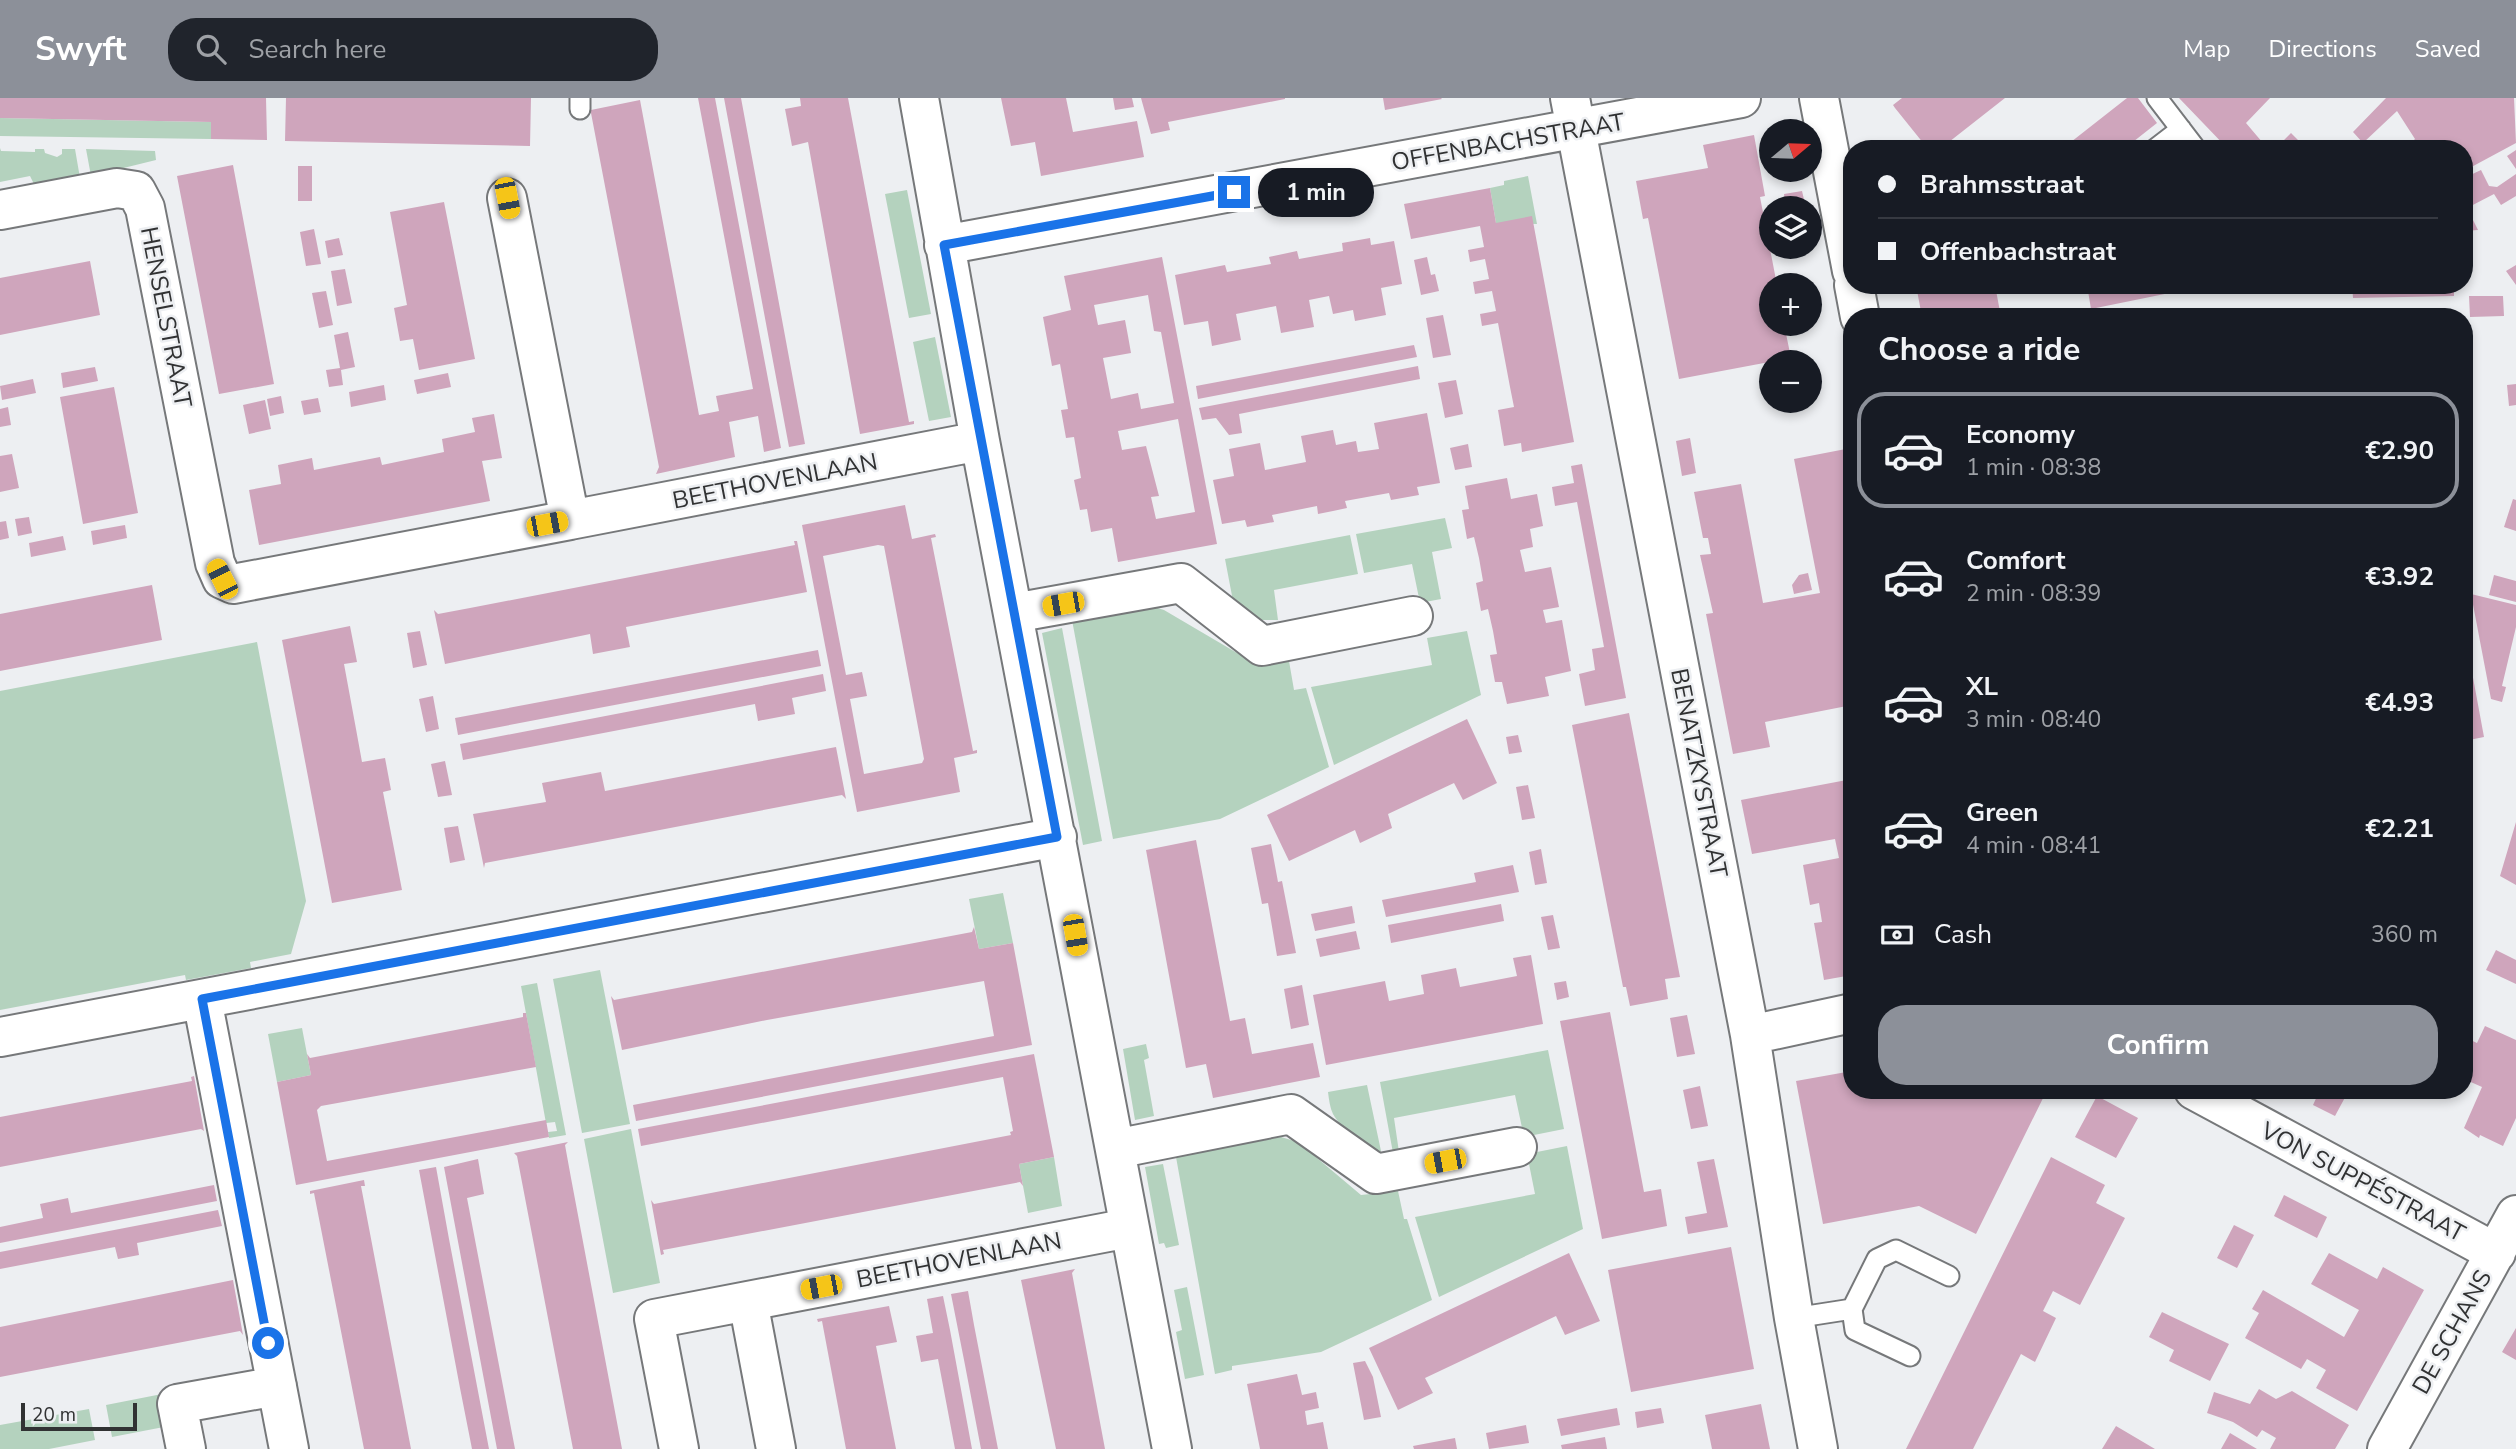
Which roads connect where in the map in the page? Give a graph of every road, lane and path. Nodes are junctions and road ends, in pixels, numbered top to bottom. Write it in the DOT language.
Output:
graph roads {
  1 [pos="919,98"];
  2 [pos="1741,98"];
  3 [pos="1819,98"];
  4 [pos="2157,98"];
  5 [pos="1573,114"];
  6 [pos="2181,129"];
  7 [pos="2167,140"];
  8 [pos="2189,140"];
  9 [pos="507,198"];
  10 [pos="0,210"];
  11 [pos="1843,224"];
  12 [pos="944,245"];
  13 [pos="980,441"];
  14 [pos="570,520"];
  15 [pos="222,579"];
  16 [pos="1013,613"];
  17 [pos="1413,616"];
  18 [pos="1057,837"];
  19 [pos="202,999"];
  20 [pos="1843,1015"];
  21 [pos="1750,1034"];
  22 [pos="0,1037"];
  23 [pos="2211,1099"];
  24 [pos="1517,1147"];
  25 [pos="1115,1149"];
  26 [pos="2516,1215"];
  27 [pos="1129,1228"];
  28 [pos="2496,1253"];
  29 [pos="1949,1276"];
  30 [pos="748,1300"];
  31 [pos="1852,1309"];
  32 [pos="1794,1318"];
  33 [pos="1910,1356"];
  34 [pos="277,1386"];
  35 [pos="186,1449"];
  36 [pos="289,1449"];
  37 [pos="679,1449"];
  38 [pos="776,1449"];
  39 [pos="1172,1449"];
  40 [pos="1818,1449"];
  41 [pos="2387,1449"];
  1 -- 12 [label="street"];
  2 -- 5 [label="street, OFFENBACHSTRAAT"];
  3 -- 11 [label="street"];
  4 -- 6 [label="lane"];
  5 -- 12 [label="street, OFFENBACHSTRAAT"];
  5 -- 21 [label="street, BENATZKYSTRAAT"];
  6 -- 7 [label="lane"];
  6 -- 8 [label="lane"];
  9 -- 14 [label="street"];
  10 -- 15 [label="street, HENSELSTRAAT"];
  12 -- 13 [label="street"];
  13 -- 14 [label="street, BEETHOVENLAAN"];
  13 -- 16 [label="street"];
  14 -- 15 [label="street, BEETHOVENLAAN"];
  16 -- 17 [label="street"];
  16 -- 18 [label="street"];
  18 -- 19 [label="street"];
  18 -- 25 [label="street"];
  19 -- 22 [label="street"];
  19 -- 34 [label="street"];
  20 -- 21 [label="street"];
  21 -- 32 [label="street, BENATZKYSTRAAT"];
  23 -- 28 [label="street, VON SUPPÉSTRAAT"];
  24 -- 25 [label="street"];
  25 -- 27 [label="street"];
  26 -- 28 [label="street, DE SCHANS"];
  27 -- 30 [label="street, BEETHOVENLAAN"];
  27 -- 39 [label="street"];
  28 -- 41 [label="street, DE SCHANS"];
  29 -- 31 [label="lane"];
  30 -- 37 [label="street, BEETHOVENLAAN"];
  30 -- 38 [label="street"];
  31 -- 32 [label="lane"];
  31 -- 33 [label="lane"];
  32 -- 40 [label="street, BENATZKYSTRAAT"];
  34 -- 35 [label="street"];
  34 -- 36 [label="street"];
}
